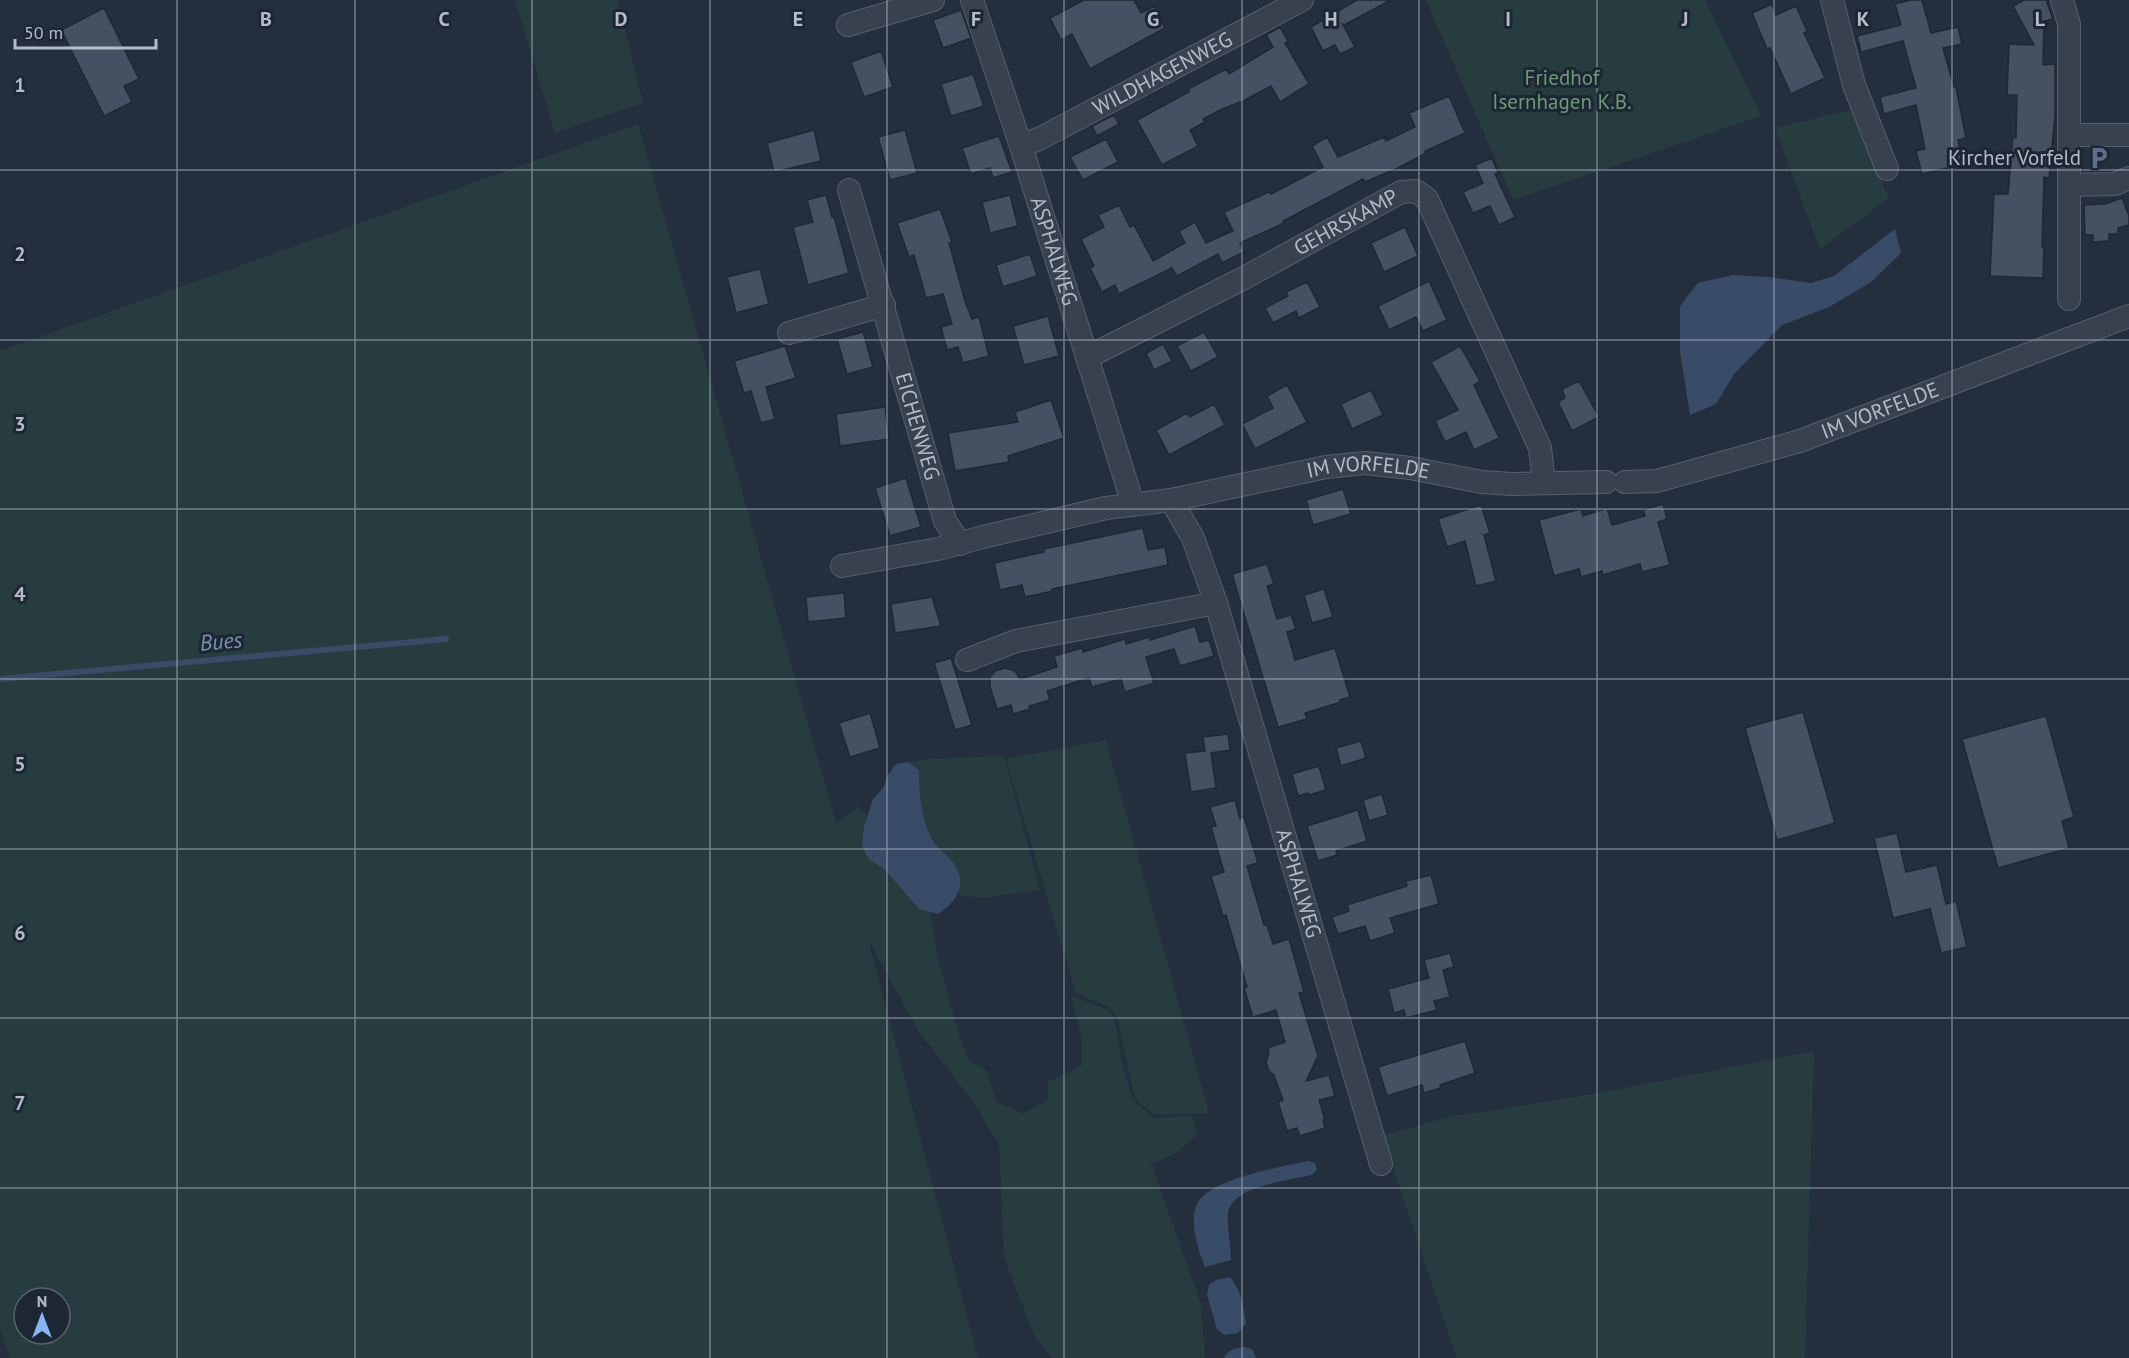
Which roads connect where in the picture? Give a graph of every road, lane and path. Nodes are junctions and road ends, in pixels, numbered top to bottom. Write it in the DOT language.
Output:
graph roads {
  1 [pos="933,0"];
  2 [pos="972,0"];
  3 [pos="1302,0"];
  4 [pos="1832,0"];
  5 [pos="2062,0"];
  6 [pos="848,25"];
  7 [pos="2069,135"];
  8 [pos="2129,135"];
  9 [pos="1021,146"];
  10 [pos="1887,169"];
  11 [pos="2129,178"];
  12 [pos="2069,185"];
  13 [pos="849,190"];
  14 [pos="2069,299"];
  15 [pos="884,305"];
  16 [pos="2129,316"];
  17 [pos="789,333"];
  18 [pos="1088,357"];
  19 [pos="1544,483"];
  20 [pos="1171,500"];
  21 [pos="1133,504"];
  22 [pos="960,544"];
  23 [pos="842,566"];
  24 [pos="1216,603"];
  25 [pos="967,660"];
  26 [pos="1381,1164"];
  1 -- 6 [label="street"];
  2 -- 9 [label="street, ASPHALWEG"];
  3 -- 9 [label="street, WILDHAGENWEG"];
  4 -- 10 [label="street"];
  5 -- 7 [label="street"];
  7 -- 8 [label="street"];
  7 -- 12 [label="street"];
  9 -- 18 [label="street, ASPHALWEG"];
  11 -- 12 [label="street"];
  12 -- 14 [label="street"];
  13 -- 15 [label="street, EICHENWEG"];
  15 -- 17 [label="street"];
  15 -- 22 [label="street, EICHENWEG"];
  16 -- 19 [label="street, IM VORFELDE"];
  18 -- 19 [label="street, GEHRSKAMP"];
  18 -- 21 [label="street, ASPHALWEG"];
  19 -- 20 [label="street, IM VORFELDE"];
  20 -- 21 [label="street, IM VORFELDE"];
  20 -- 24 [label="street, ASPHALWEG"];
  21 -- 22 [label="street"];
  22 -- 23 [label="street"];
  24 -- 25 [label="street"];
  24 -- 26 [label="street, ASPHALWEG"];
}
